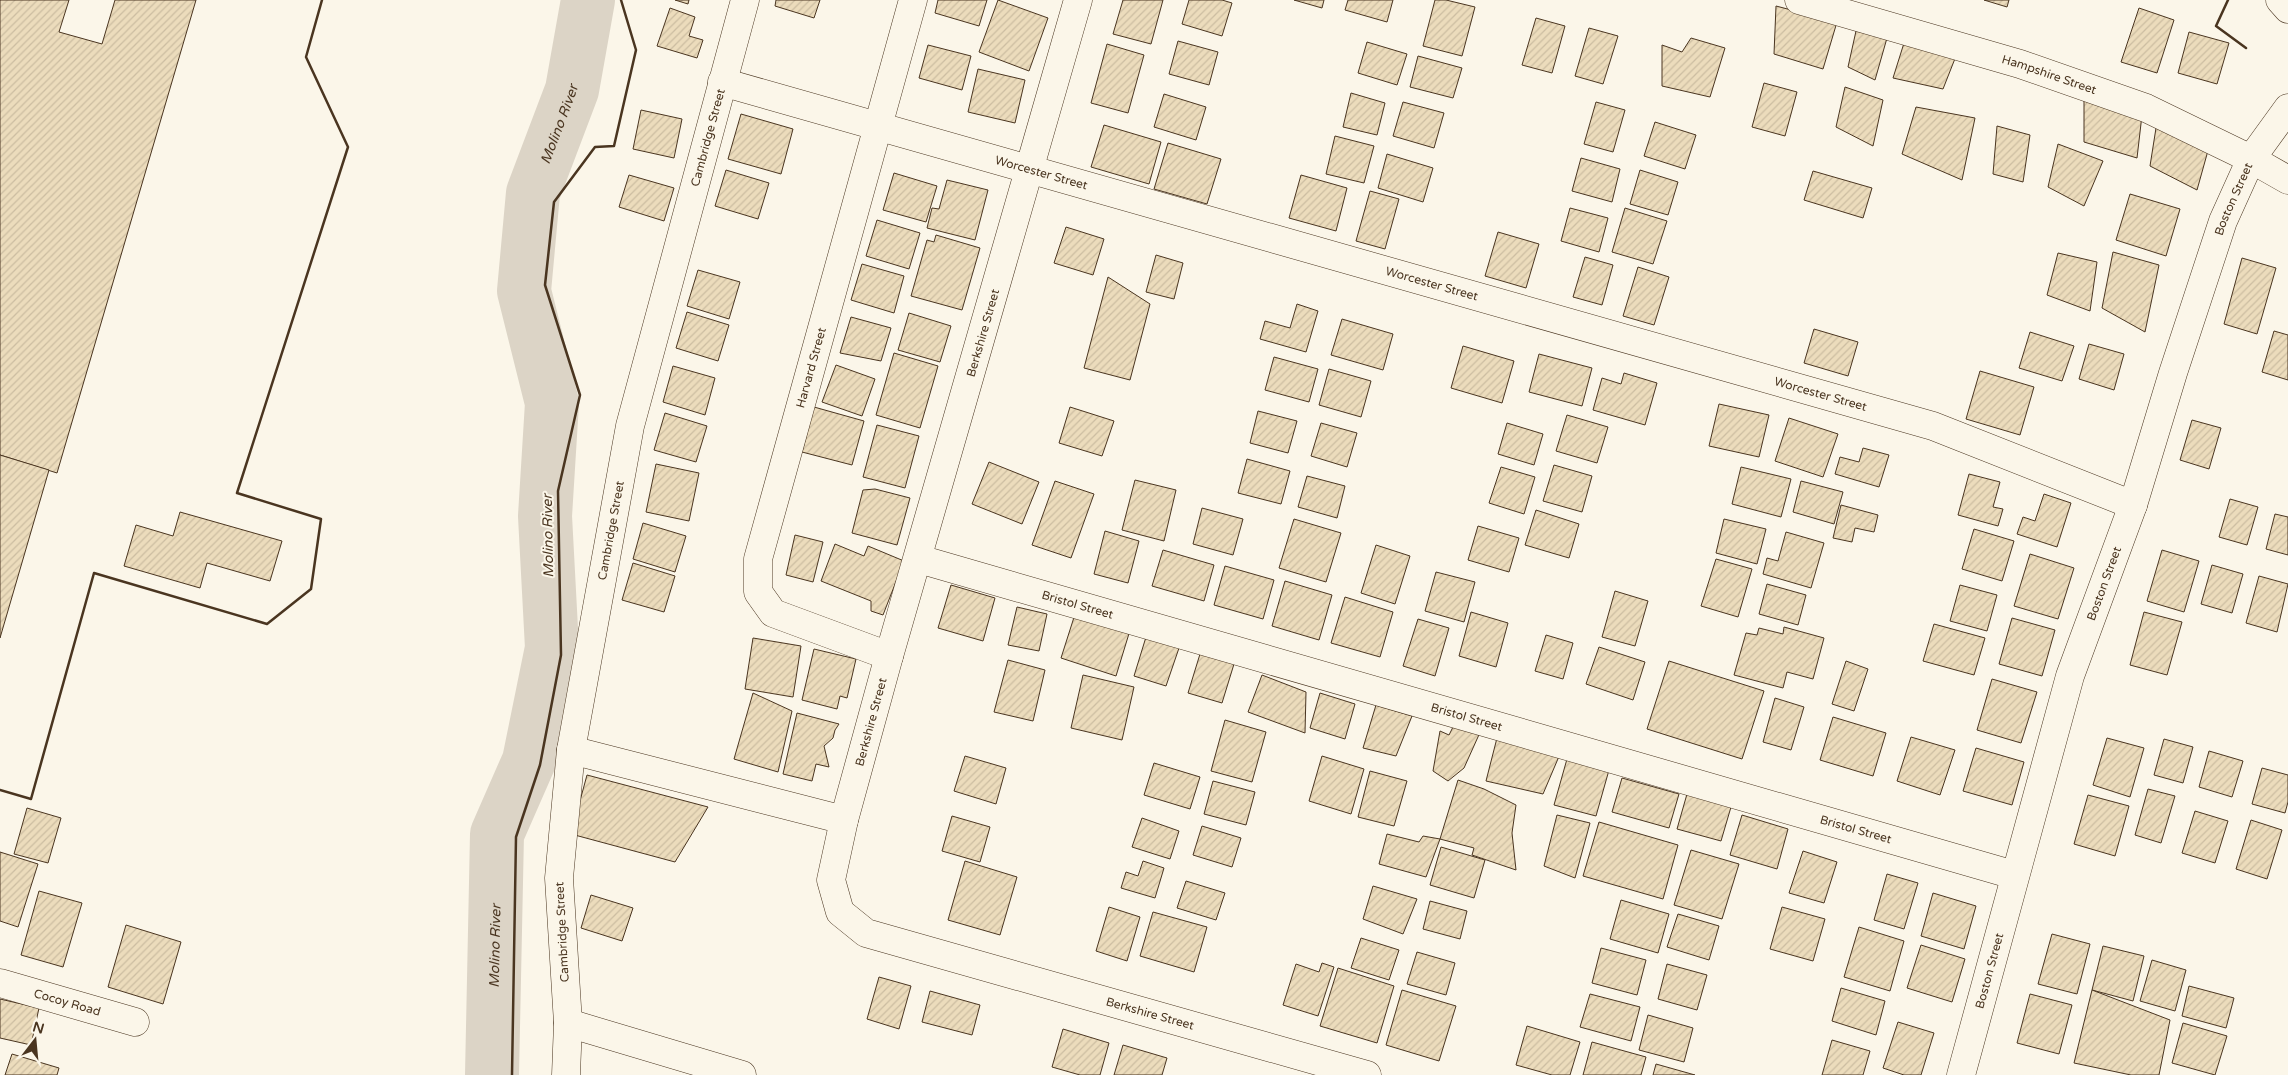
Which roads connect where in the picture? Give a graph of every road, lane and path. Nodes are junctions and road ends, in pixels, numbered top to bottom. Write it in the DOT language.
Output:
graph roads {
  1 [pos="745,0"];
  2 [pos="913,0"];
  3 [pos="1078,0"];
  4 [pos="1799,0"];
  5 [pos="2280,0"];
  6 [pos="2288,9"];
  7 [pos="1878,11"];
  8 [pos="722,82"];
  9 [pos="2288,108"];
  10 [pos="877,126"];
  11 [pos="2251,159"];
  12 [pos="1029,170"];
  13 [pos="2288,180"];
  14 [pos="2133,505"];
  15 [pos="918,559"];
  16 [pos="889,656"];
  17 [pos="571,750"];
  18 [pos="844,820"];
  19 [pos="2014,875"];
  20 [pos="0,983"];
  21 [pos="135,1022"];
  22 [pos="568,1023"];
  23 [pos="566,1075"];
  24 [pos="742,1075"];
  25 [pos="1367,1075"];
  26 [pos="1961,1075"];
  1 -- 8 [label="street, Cambridge Street"];
  2 -- 10 [label="street, Harvard Street"];
  3 -- 12 [label="street, Berkshire Street"];
  4 -- 7 [label="street, Hampshire Street"];
  5 -- 6 [label="street"];
  7 -- 11 [label="street, Hampshire Street"];
  8 -- 10 [label="street, Worcester Street"];
  8 -- 17 [label="street, Cambridge Street"];
  9 -- 11 [label="street, Boston Street"];
  10 -- 12 [label="street, Worcester Street"];
  10 -- 16 [label="street, Harvard Street"];
  11 -- 13 [label="street, Hampshire Street"];
  11 -- 14 [label="street, Boston Street"];
  12 -- 14 [label="street, Worcester Street"];
  12 -- 15 [label="street, Berkshire Street"];
  14 -- 19 [label="street, Boston Street"];
  15 -- 16 [label="street, Berkshire Street"];
  15 -- 19 [label="street, Bristol Street"];
  16 -- 18 [label="street, Berkshire Street"];
  17 -- 18 [label="street"];
  17 -- 22 [label="street, Cambridge Street"];
  18 -- 25 [label="street, Berkshire Street"];
  19 -- 26 [label="street, Boston Street"];
  20 -- 21 [label="street, Cocoy Road"];
  22 -- 23 [label="street, Cambridge Street"];
  22 -- 24 [label="street"];
}
